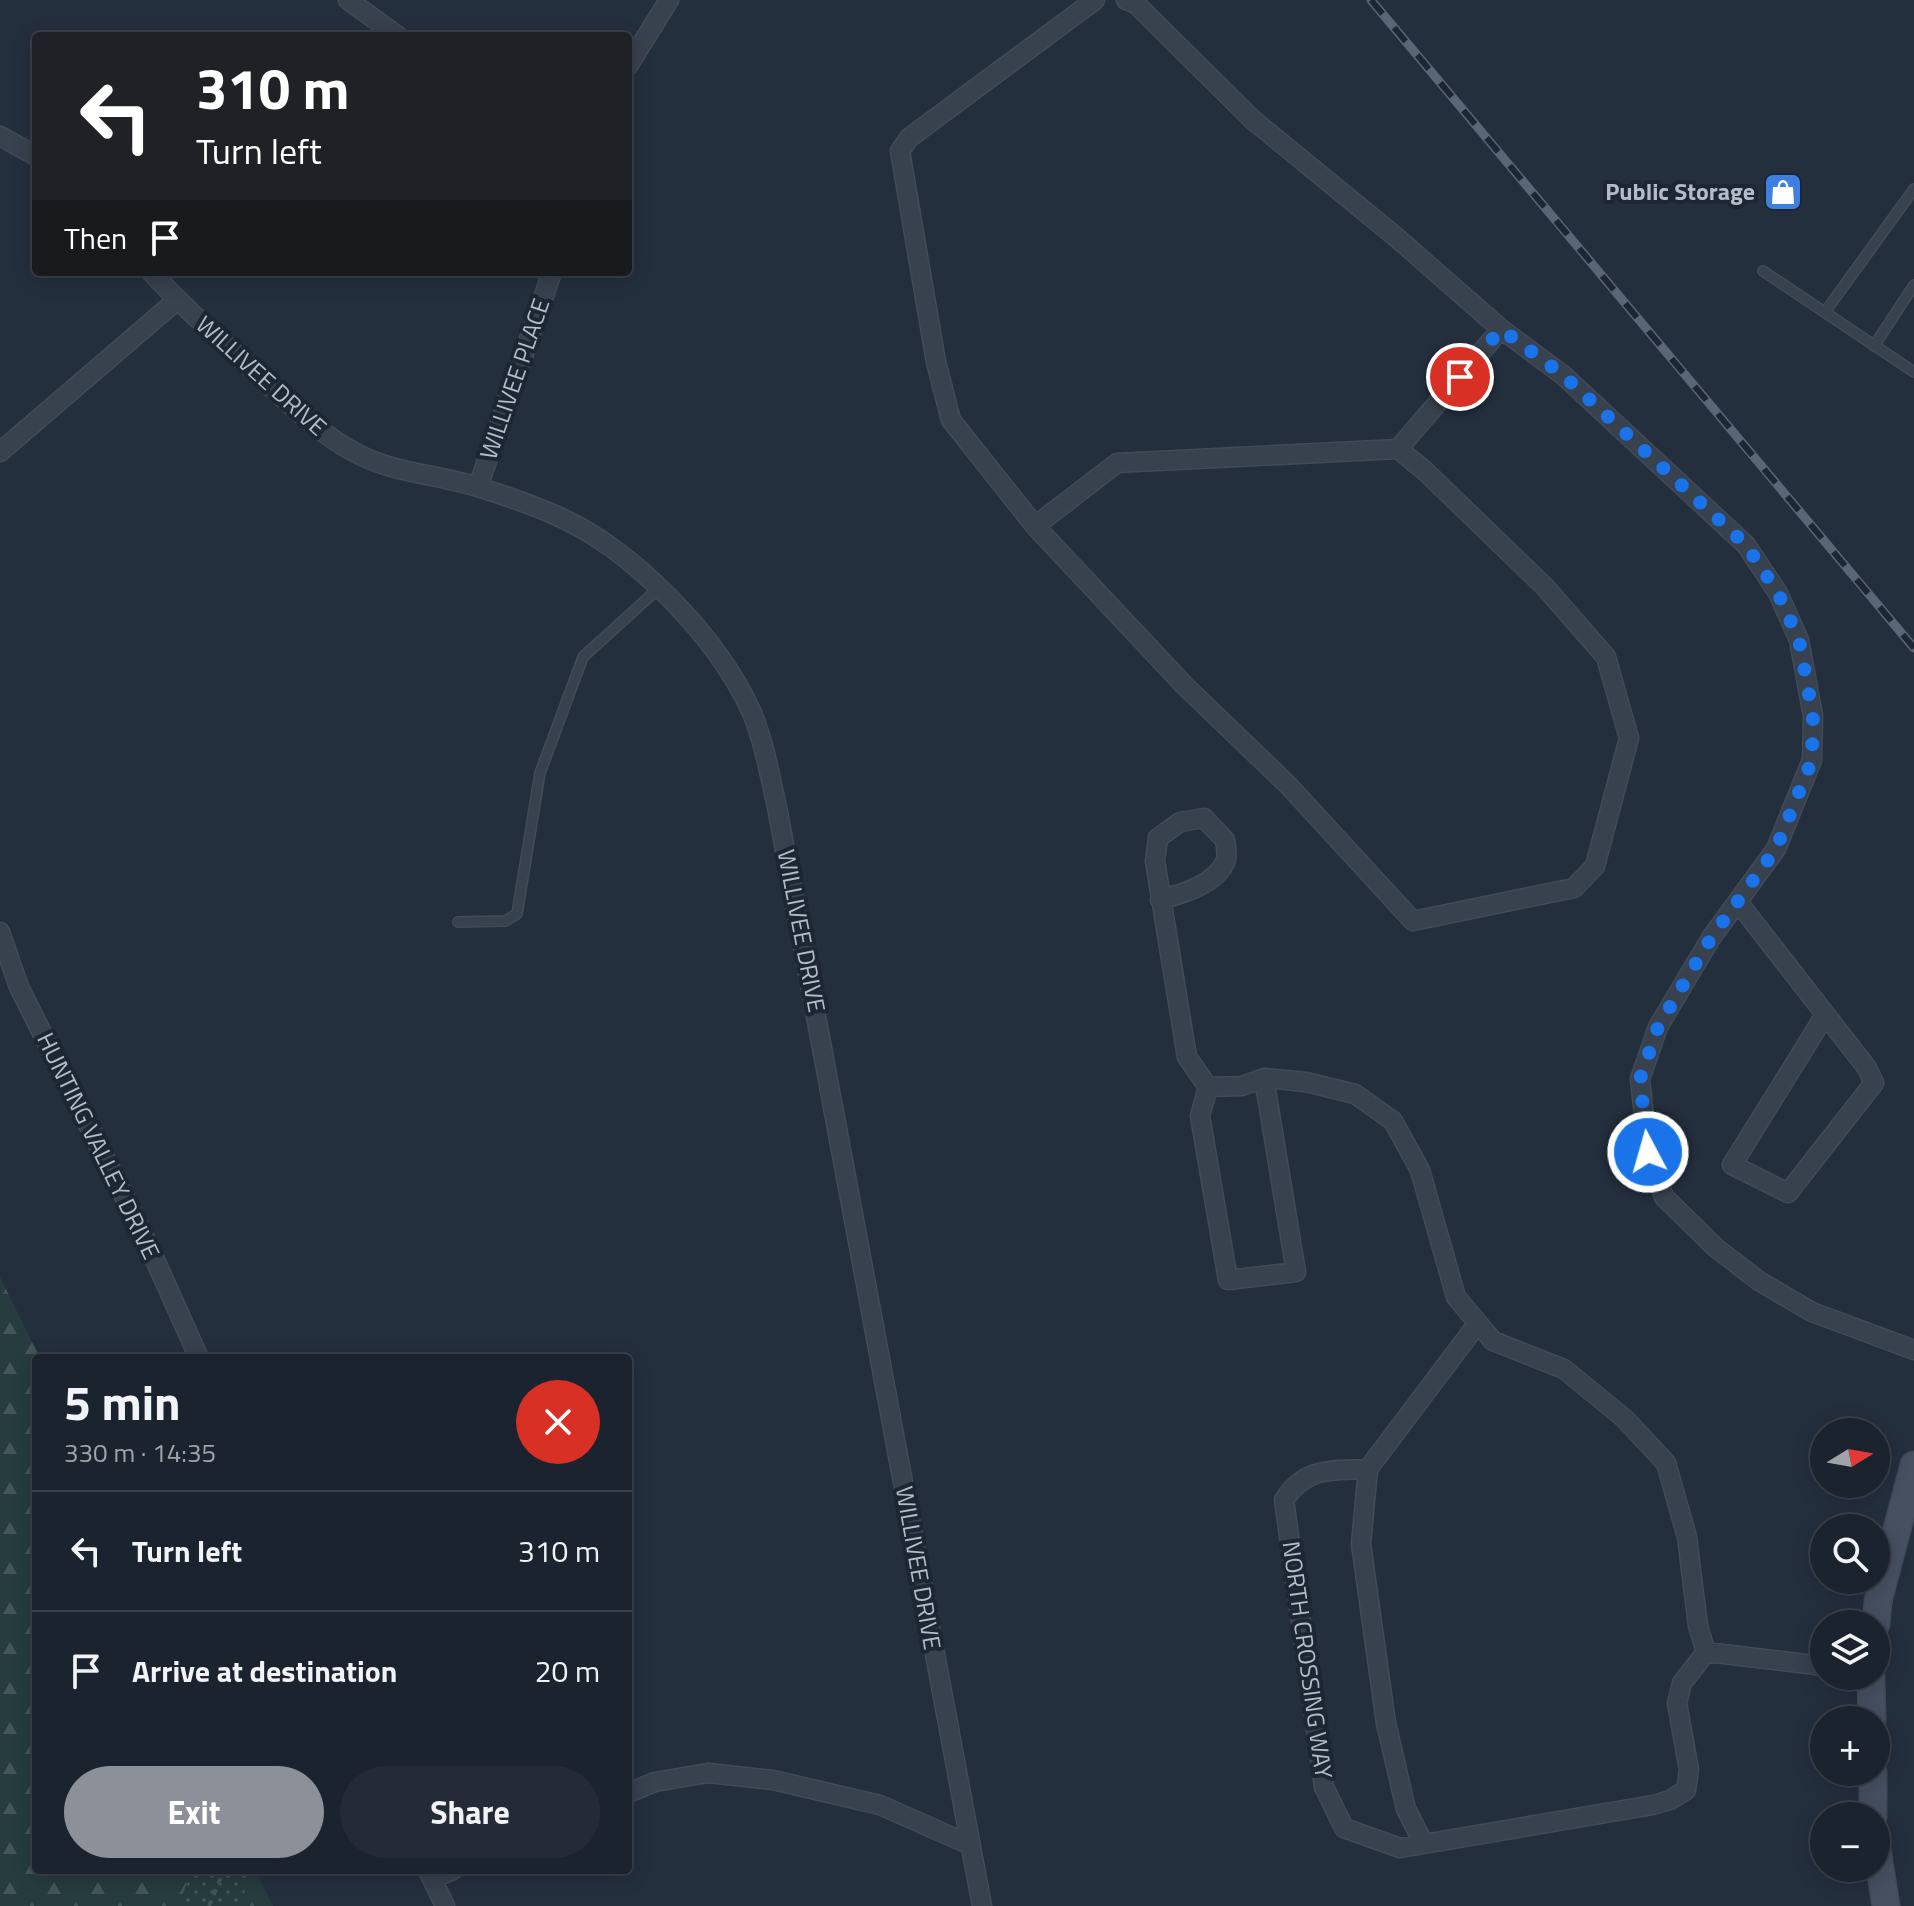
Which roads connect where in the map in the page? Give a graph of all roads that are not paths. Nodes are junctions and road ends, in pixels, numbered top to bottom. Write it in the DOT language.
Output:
graph roads {
  1 [pos="348,0"];
  2 [pos="669,0"];
  3 [pos="1095,0"];
  4 [pos="1126,0"];
  5 [pos="392,32"];
  6 [pos="632,60"];
  7 [pos="0,136"];
  8 [pos="32,154"];
  9 [pos="1914,189"];
  10 [pos="1763,271"];
  11 [pos="155,276"];
  12 [pos="551,276"];
  13 [pos="1914,285"];
  14 [pos="177,300"];
  15 [pos="1825,312"];
  16 [pos="1501,329"];
  17 [pos="1874,346"];
  18 [pos="1914,372"];
  19 [pos="1398,449"];
  20 [pos="0,452"];
  21 [pos="478,487"];
  22 [pos="1035,526"];
  23 [pos="659,588"];
  24 [pos="1160,900"];
  25 [pos="1738,902"];
  26 [pos="458,922"];
  27 [pos="0,932"];
  28 [pos="1825,1015"];
  29 [pos="1264,1078"];
  30 [pos="1208,1087"];
  31 [pos="1478,1323"];
  32 [pos="1914,1350"];
  33 [pos="197,1354"];
  34 [pos="1914,1465"];
  35 [pos="1368,1469"];
  36 [pos="1877,1610"];
  37 [pos="1706,1652"];
  38 [pos="1810,1664"];
  39 [pos="632,1791"];
  40 [pos="968,1844"];
  41 [pos="1424,1844"];
  42 [pos="430,1875"];
  43 [pos="1882,1882"];
  44 [pos="445,1906"];
  45 [pos="982,1906"];
  46 [pos="1886,1906"];
  1 -- 5 [label="street"];
  2 -- 6 [label="street"];
  3 -- 22 [label="street"];
  4 -- 16 [label="street"];
  7 -- 8 [label="street"];
  9 -- 15 [label="lane"];
  10 -- 15 [label="lane"];
  11 -- 14 [label="street, WILLIVEE DRIVE"];
  12 -- 21 [label="street, WILLIVEE PLACE"];
  13 -- 17 [label="lane"];
  14 -- 20 [label="street"];
  14 -- 21 [label="street, WILLIVEE DRIVE"];
  15 -- 17 [label="lane"];
  16 -- 19 [label="street"];
  16 -- 25 [label="street"];
  17 -- 18 [label="lane"];
  19 -- 22 [label="street"];
  19 -- 22 [label="street"];
  21 -- 23 [label="street, WILLIVEE DRIVE"];
  23 -- 26 [label="lane"];
  23 -- 40 [label="street, WILLIVEE DRIVE"];
  24 -- 24 [label="street"];
  24 -- 30 [label="street"];
  25 -- 28 [label="street"];
  25 -- 32 [label="street"];
  27 -- 33 [label="street, HUNTING VALLEY DRIVE"];
  28 -- 28 [label="street"];
  29 -- 30 [label="street"];
  29 -- 30 [label="street"];
  29 -- 31 [label="street"];
  31 -- 35 [label="street"];
  31 -- 37 [label="street"];
  34 -- 36 [label="main road"];
  35 -- 41 [label="street"];
  35 -- 41 [label="street, NORTH CROSSING WAY"];
  37 -- 38 [label="street"];
  37 -- 41 [label="street, NORTH CROSSING WAY"];
  39 -- 40 [label="street"];
  40 -- 45 [label="street, WILLIVEE DRIVE"];
  42 -- 44 [label="street"];
  43 -- 46 [label="main road"];
}
